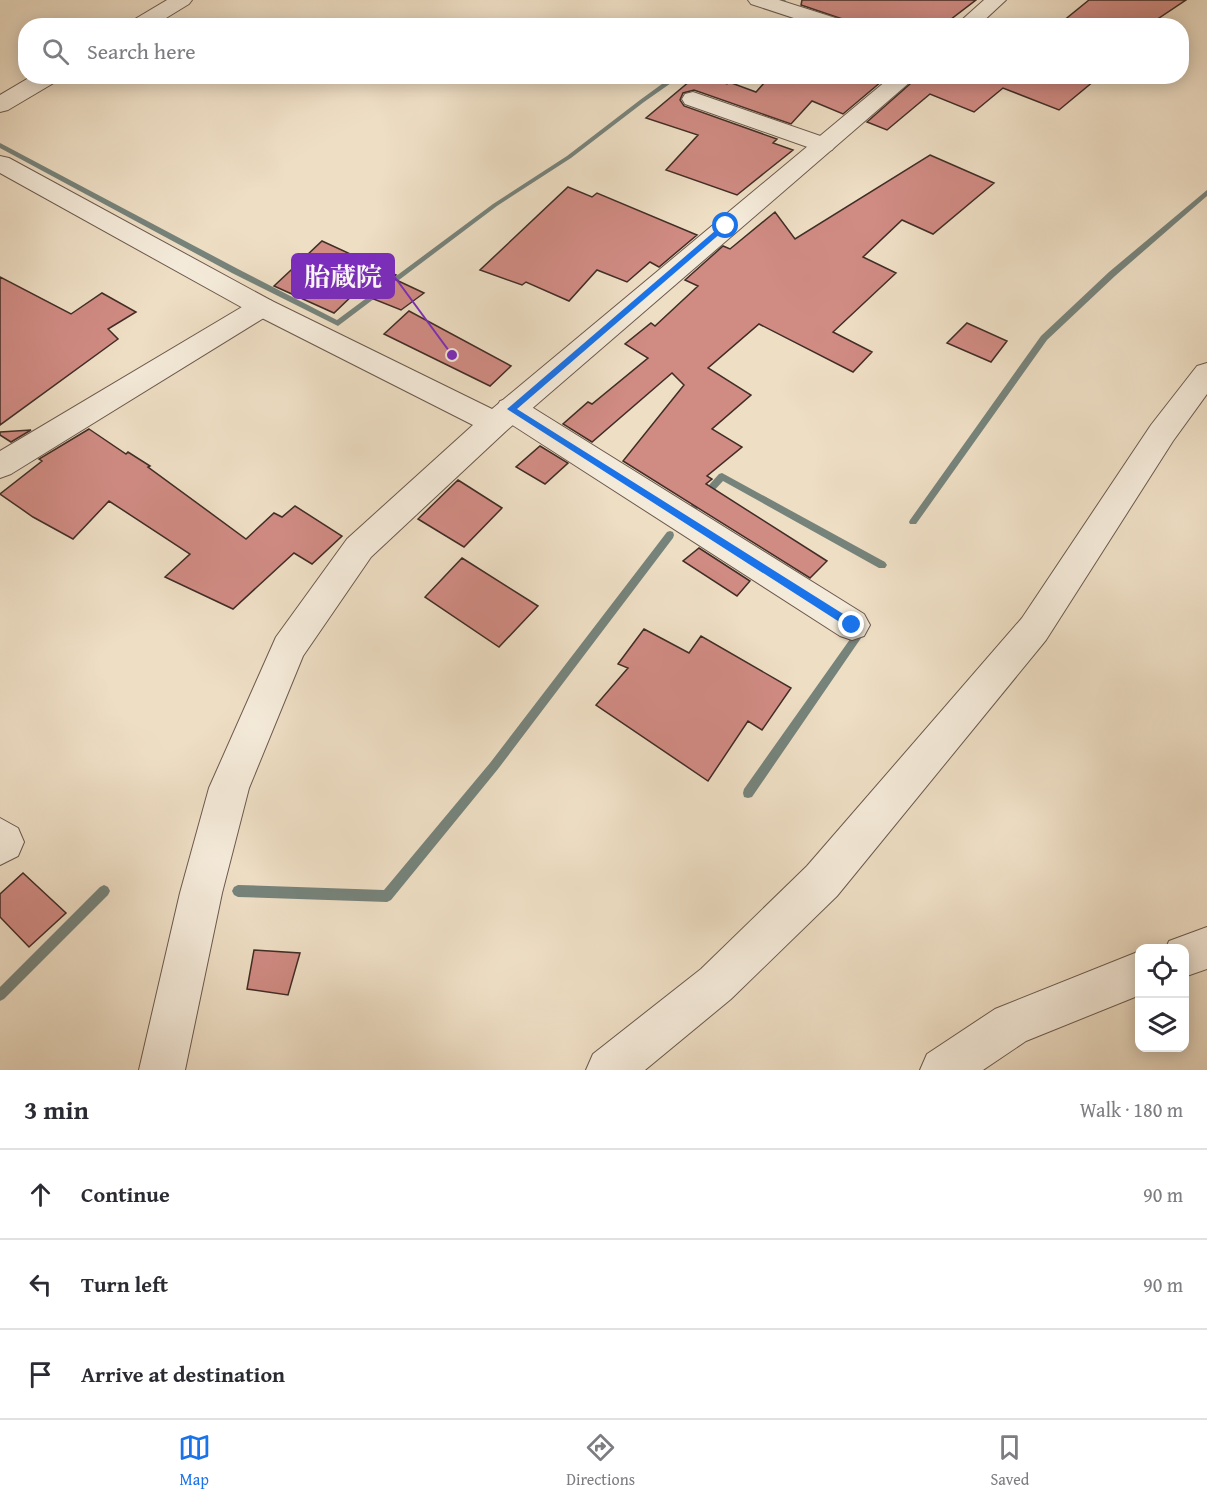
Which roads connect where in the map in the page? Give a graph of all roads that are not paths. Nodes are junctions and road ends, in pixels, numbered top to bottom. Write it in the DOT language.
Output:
graph roads {
  1 [pos="182,0"];
  2 [pos="758,0"];
  3 [pos="996,0"];
  4 [pos="151,18"];
  5 [pos="815,18"];
  6 [pos="975,18"];
  7 [pos="35,84"];
  8 [pos="896,84"];
  9 [pos="693,99"];
  10 [pos="0,105"];
  11 [pos="824,145"];
  12 [pos="0,163"];
  13 [pos="262,307"];
  14 [pos="1207,373"];
  15 [pos="503,416"];
  16 [pos="0,466"];
  17 [pos="852,625"];
  18 [pos="0,838"];
  19 [pos="0,845"];
  20 [pos="1207,948"];
  21 [pos="1189,955"];
  22 [pos="1135,975"];
  23 [pos="162,1070"];
  24 [pos="609,1070"];
  25 [pos="943,1070"];
  1 -- 4 [label="street"];
  2 -- 5 [label="street"];
  3 -- 6 [label="street"];
  7 -- 10 [label="street"];
  8 -- 11 [label="street"];
  9 -- 11 [label="street"];
  11 -- 15 [label="street"];
  12 -- 13 [label="street"];
  13 -- 15 [label="street"];
  13 -- 16 [label="street"];
  14 -- 24 [label="street"];
  15 -- 17 [label="street"];
  15 -- 23 [label="street"];
  18 -- 19 [label="street"];
  20 -- 21 [label="street"];
  22 -- 25 [label="street"];
}
